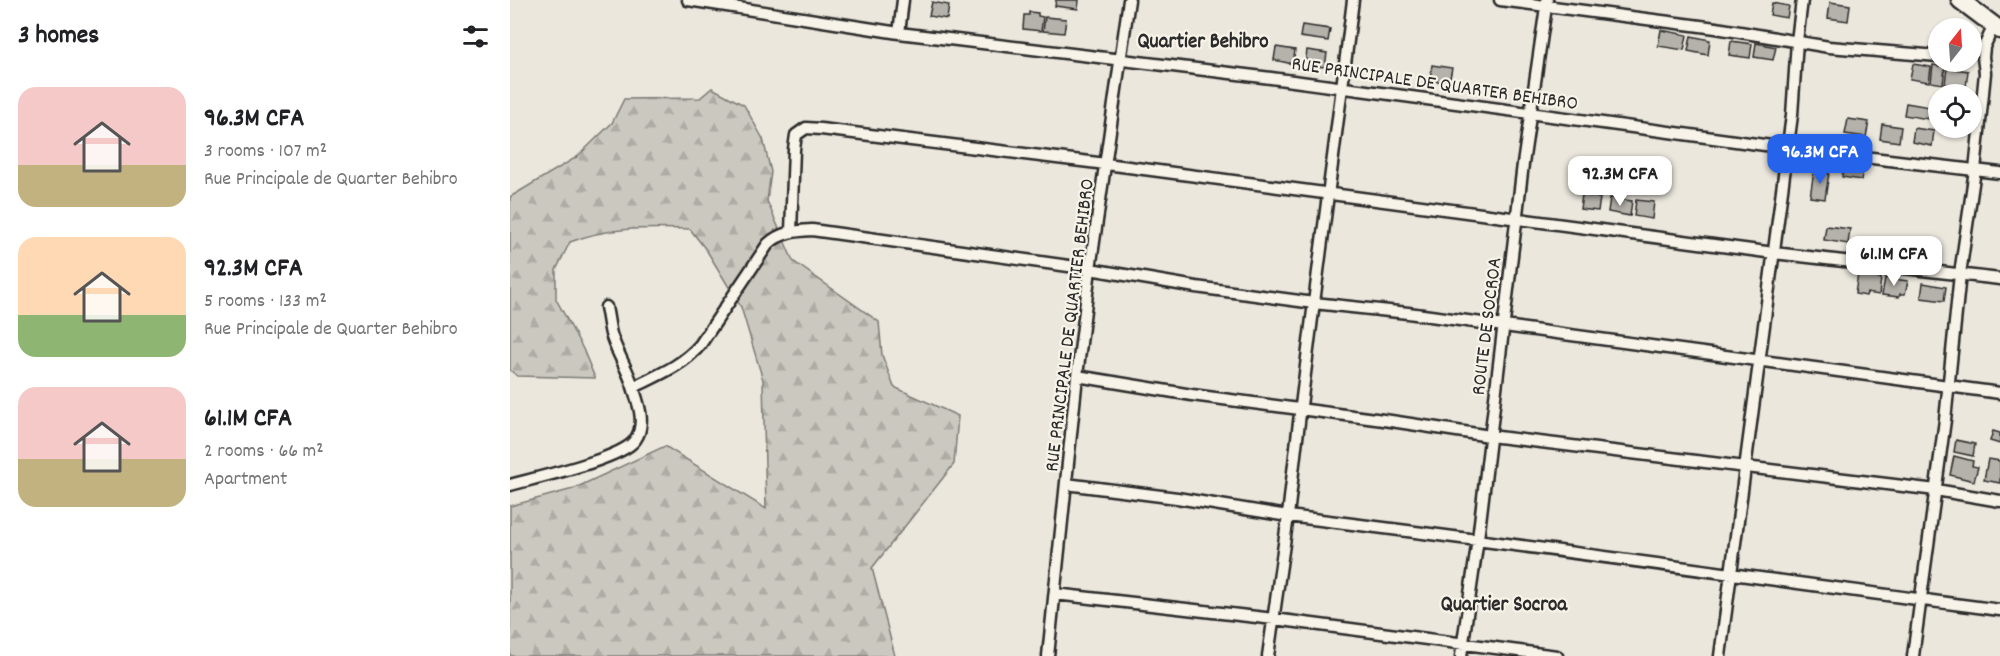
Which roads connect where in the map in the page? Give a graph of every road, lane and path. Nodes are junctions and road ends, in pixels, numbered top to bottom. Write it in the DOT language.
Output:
graph roads {
  1 [pos="688,0"];
  2 [pos="903,0"];
  3 [pos="1129,0"];
  4 [pos="1353,0"];
  5 [pos="1500,0"];
  6 [pos="1802,0"];
  7 [pos="1960,0"];
  8 [pos="708,2"];
  9 [pos="1547,3"];
  10 [pos="1997,28"];
  11 [pos="899,33"];
  12 [pos="1797,41"];
  13 [pos="1982,50"];
  14 [pos="1928,55"];
  15 [pos="1122,60"];
  16 [pos="1982,67"];
  17 [pos="1342,87"];
  18 [pos="1531,114"];
  19 [pos="1787,148"];
  20 [pos="1106,164"];
  21 [pos="1975,170"];
  22 [pos="2000,172"];
  23 [pos="1329,195"];
  24 [pos="1516,219"];
  25 [pos="791,232"];
  26 [pos="1774,253"];
  27 [pos="1090,269"];
  28 [pos="1960,274"];
  29 [pos="2000,279"];
  30 [pos="1314,303"];
  31 [pos="606,307"];
  32 [pos="1503,327"];
  33 [pos="1759,361"];
  34 [pos="1077,376"];
  35 [pos="1948,385"];
  36 [pos="634,387"];
  37 [pos="2000,393"];
  38 [pos="1300,410"];
  39 [pos="1490,436"];
  40 [pos="1744,466"];
  41 [pos="1066,484"];
  42 [pos="510,485"];
  43 [pos="1936,490"];
  44 [pos="2000,501"];
  45 [pos="1288,516"];
  46 [pos="1478,539"];
  47 [pos="1731,575"];
  48 [pos="1055,594"];
  49 [pos="1922,600"];
  50 [pos="2000,610"];
  51 [pos="1274,619"];
  52 [pos="1462,650"];
  53 [pos="1048,656"];
  54 [pos="1268,656"];
  55 [pos="1557,656"];
  56 [pos="1720,656"];
  57 [pos="1913,656"];
  1 -- 8 [label="street, RUE PRINCIPALE DE QUARTER BEHIBRO"];
  2 -- 11 [label="street"];
  3 -- 15 [label="street, RUE PRINCIPALE DE QUARTIER BEHIBRO"];
  4 -- 17 [label="street"];
  5 -- 9 [label="street"];
  6 -- 12 [label="street"];
  7 -- 10 [label="main road"];
  8 -- 11 [label="street, RUE PRINCIPALE DE QUARTER BEHIBRO"];
  9 -- 12 [label="street"];
  9 -- 18 [label="street, ROUTE DE SOCROA"];
  10 -- 13 [label="street"];
  11 -- 15 [label="street, RUE PRINCIPALE DE QUARTER BEHIBRO"];
  12 -- 14 [label="street"];
  12 -- 19 [label="street"];
  15 -- 17 [label="street, RUE PRINCIPALE DE QUARTER BEHIBRO"];
  15 -- 20 [label="street, RUE PRINCIPALE DE QUARTIER BEHIBRO"];
  16 -- 21 [label="street"];
  17 -- 18 [label="street, RUE PRINCIPALE DE QUARTER BEHIBRO"];
  17 -- 23 [label="street"];
  18 -- 19 [label="street, RUE PRINCIPALE DE QUARTER BEHIBRO"];
  18 -- 24 [label="street, ROUTE DE SOCROA"];
  19 -- 21 [label="street, RUE PRINCIPALE DE QUARTER BEHIBRO"];
  19 -- 26 [label="street"];
  20 -- 23 [label="street"];
  20 -- 25 [label="street"];
  20 -- 27 [label="street, RUE PRINCIPALE DE QUARTIER BEHIBRO"];
  21 -- 22 [label="street, RUE PRINCIPALE DE QUARTER BEHIBRO"];
  21 -- 28 [label="street"];
  23 -- 24 [label="street"];
  23 -- 30 [label="street"];
  24 -- 26 [label="street"];
  24 -- 32 [label="street, ROUTE DE SOCROA"];
  25 -- 27 [label="street"];
  25 -- 36 [label="street"];
  26 -- 28 [label="street"];
  26 -- 33 [label="street"];
  27 -- 30 [label="street"];
  27 -- 34 [label="street, RUE PRINCIPALE DE QUARTIER BEHIBRO"];
  28 -- 29 [label="street"];
  28 -- 35 [label="street"];
  30 -- 32 [label="street"];
  30 -- 38 [label="street"];
  31 -- 36 [label="street"];
  32 -- 33 [label="street"];
  32 -- 39 [label="street, ROUTE DE SOCROA"];
  33 -- 35 [label="street"];
  33 -- 40 [label="street"];
  34 -- 38 [label="street"];
  34 -- 41 [label="street, RUE PRINCIPALE DE QUARTIER BEHIBRO"];
  35 -- 37 [label="street"];
  35 -- 43 [label="street"];
  36 -- 42 [label="street"];
  38 -- 39 [label="street"];
  38 -- 45 [label="street"];
  39 -- 40 [label="street"];
  39 -- 46 [label="street, ROUTE DE SOCROA"];
  40 -- 43 [label="street"];
  40 -- 47 [label="street"];
  41 -- 45 [label="street"];
  41 -- 48 [label="street, RUE PRINCIPALE DE QUARTIER BEHIBRO"];
  43 -- 44 [label="street"];
  43 -- 49 [label="street"];
  45 -- 46 [label="street"];
  45 -- 51 [label="street"];
  46 -- 47 [label="street"];
  46 -- 52 [label="street, ROUTE DE SOCROA"];
  47 -- 49 [label="street"];
  47 -- 56 [label="street"];
  48 -- 51 [label="street"];
  48 -- 53 [label="street, RUE PRINCIPALE DE QUARTIER BEHIBRO"];
  49 -- 50 [label="street"];
  49 -- 57 [label="street"];
  51 -- 52 [label="street"];
  51 -- 54 [label="street"];
  52 -- 55 [label="street"];
}
